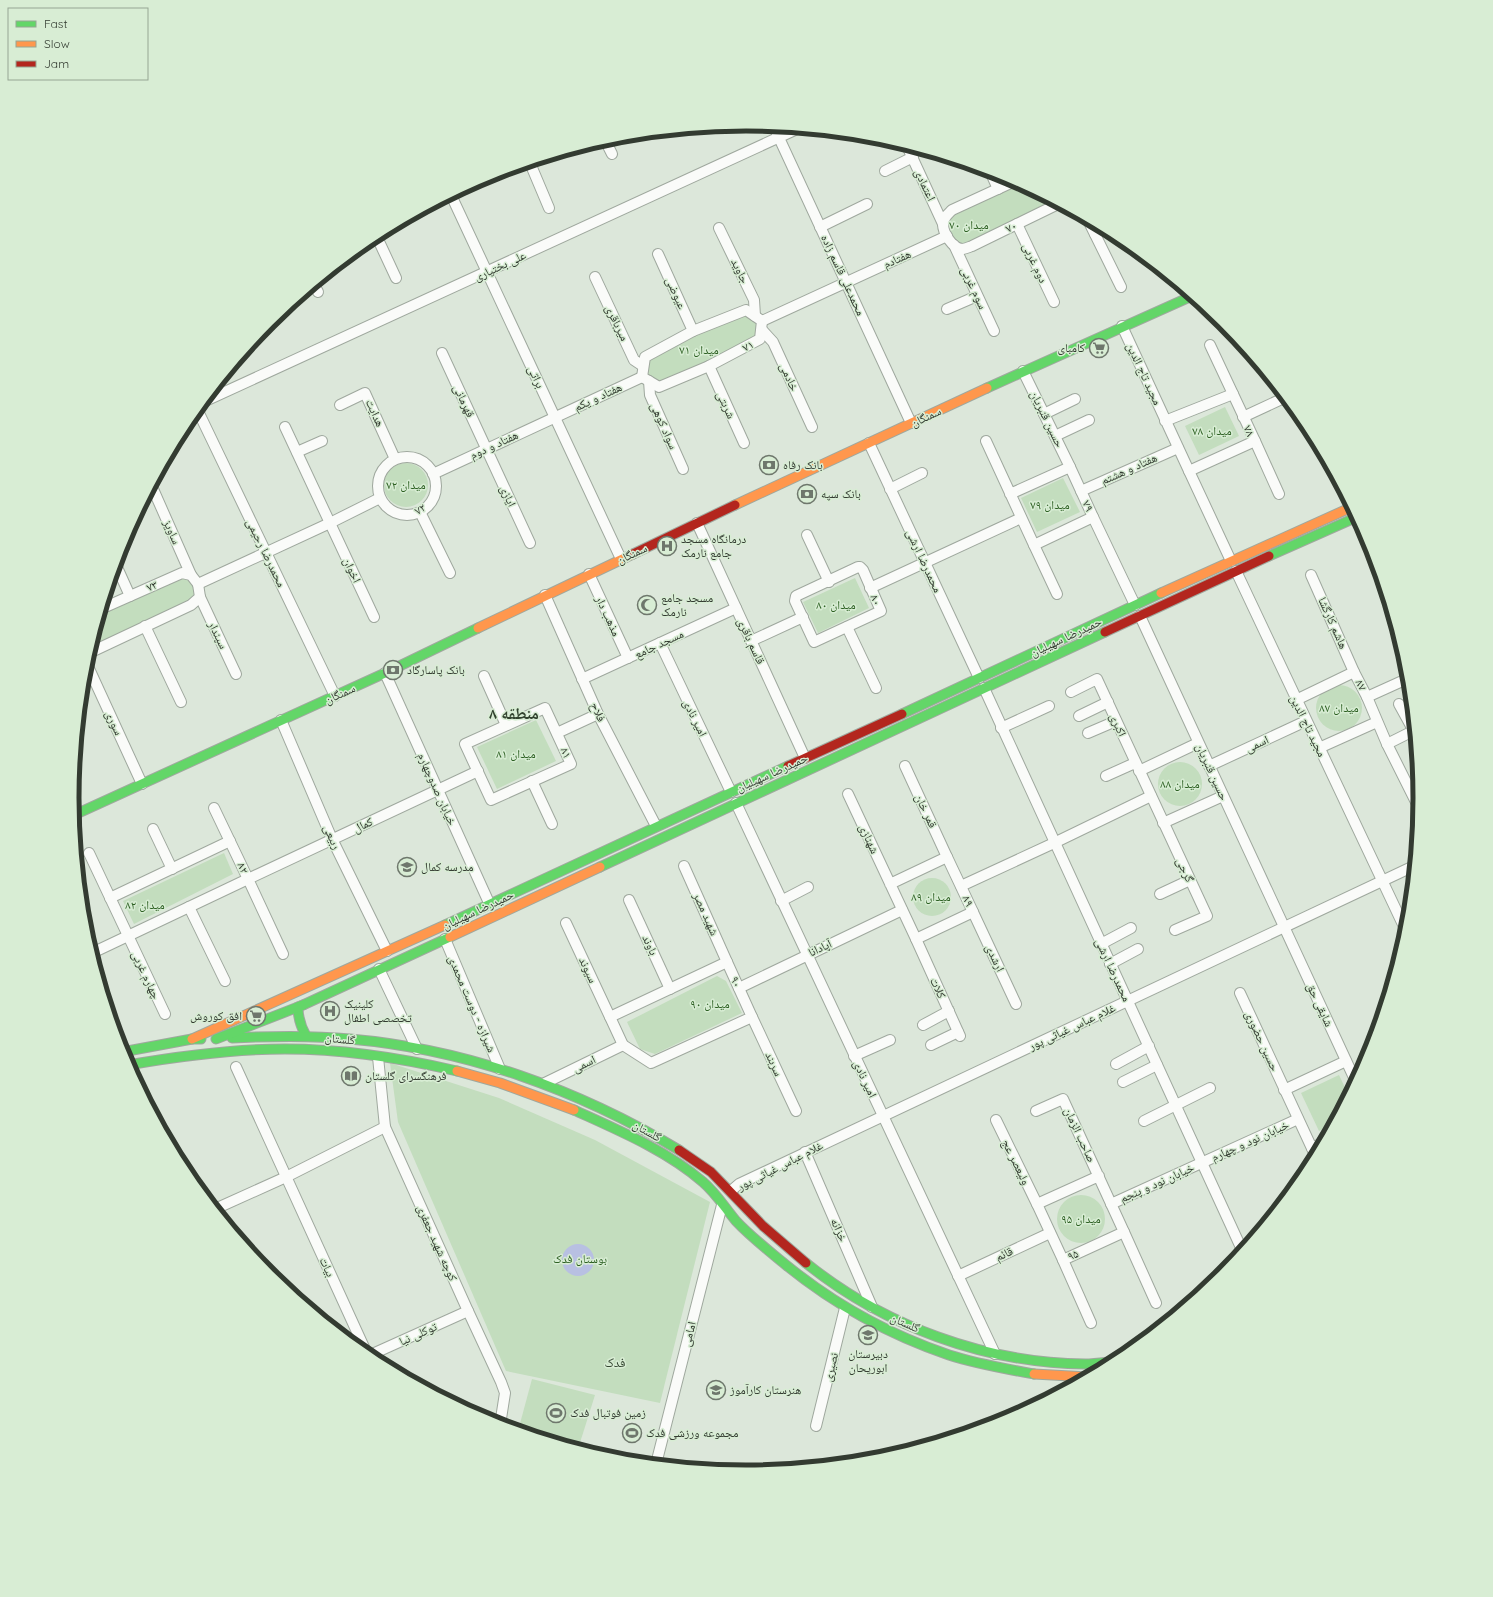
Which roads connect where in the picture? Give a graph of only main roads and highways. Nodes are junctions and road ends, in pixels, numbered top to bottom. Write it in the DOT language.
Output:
graph roads {
  1 [pos="1188,298"];
  2 [pos="1348,509"];
  3 [pos="1352,519"];
  4 [pos="1231,561"];
  5 [pos="1236,571"];
  6 [pos="1135,605"];
  7 [pos="1140,616"];
  8 [pos="979,678"];
  9 [pos="984,688"];
  10 [pos="805,758"];
  11 [pos="810,769"];
  12 [pos="731,792"];
  13 [pos="736,803"];
  14 [pos="79,813"];
  15 [pos="656,826"];
  16 [pos="662,838"];
  17 [pos="490,905"];
  18 [pos="494,916"];
  19 [pos="440,927"];
  20 [pos="444,939"];
  21 [pos="387,951"];
  22 [pos="373,958"];
  23 [pos="393,963"];
  24 [pos="379,969"];
  25 [pos="303,1005"];
  26 [pos="306,1036"];
  27 [pos="192,1039"];
  28 [pos="216,1039"];
  29 [pos="129,1051"];
  30 [pos="212,1053"];
  31 [pos="134,1064"];
  32 [pos="732,1190"];
  33 [pos="722,1204"];
  34 [pos="1104,1362"];
  35 [pos="1081,1377"];
  1 -- 14 [label="main road, سمنگان"];
  2 -- 4 [label="main road, حمیدرضا سهیلیان"];
  3 -- 5 [label="main road, حمیدرضا سهیلیان"];
  4 -- 5 [label="main road"];
  4 -- 6 [label="main road, حمیدرضا سهیلیان"];
  5 -- 7 [label="main road, حمیدرضا سهیلیان"];
  6 -- 7 [label="main road"];
  6 -- 8 [label="main road, حمیدرضا سهیلیان"];
  7 -- 9 [label="main road, حمیدرضا سهیلیان"];
  8 -- 9 [label="main road"];
  8 -- 10 [label="main road, حمیدرضا سهیلیان"];
  9 -- 11 [label="main road, حمیدرضا سهیلیان"];
  10 -- 11 [label="main road"];
  10 -- 12 [label="main road, حمیدرضا سهیلیان"];
  11 -- 13 [label="main road, حمیدرضا سهیلیان"];
  12 -- 13 [label="main road"];
  12 -- 15 [label="main road, حمیدرضا سهیلیان"];
  13 -- 16 [label="main road, حمیدرضا سهیلیان"];
  15 -- 16 [label="main road"];
  15 -- 17 [label="main road, حمیدرضا سهیلیان"];
  16 -- 18 [label="main road, حمیدرضا سهیلیان"];
  17 -- 18 [label="main road"];
  17 -- 19 [label="main road, حمیدرضا سهیلیان"];
  18 -- 20 [label="main road, حمیدرضا سهیلیان"];
  19 -- 20 [label="main road"];
  19 -- 21 [label="main road, حمیدرضا سهیلیان"];
  20 -- 23 [label="main road, حمیدرضا سهیلیان"];
  21 -- 22 [label="main road, حمیدرضا سهیلیان"];
  21 -- 23 [label="main road"];
  22 -- 24 [label="main road"];
  22 -- 27 [label="main road, حمیدرضا سهیلیان"];
  23 -- 24 [label="main road, حمیدرضا سهیلیان"];
  24 -- 25 [label="main road, حمیدرضا سهیلیان"];
  25 -- 26 [label="main road"];
  25 -- 28 [label="main road, حمیدرضا سهیلیان"];
  26 -- 28 [label="main road, گلستان"];
  26 -- 32 [label="main road, گلستان"];
  27 -- 28 [label="main road, گلستان"];
  27 -- 29 [label="main road, گلستان"];
  28 -- 30 [label="main road"];
  30 -- 31 [label="main road, گلستان"];
  30 -- 33 [label="main road, گلستان"];
  32 -- 33 [label="main road"];
  32 -- 34 [label="main road, گلستان"];
  33 -- 35 [label="main road, گلستان"];
}
